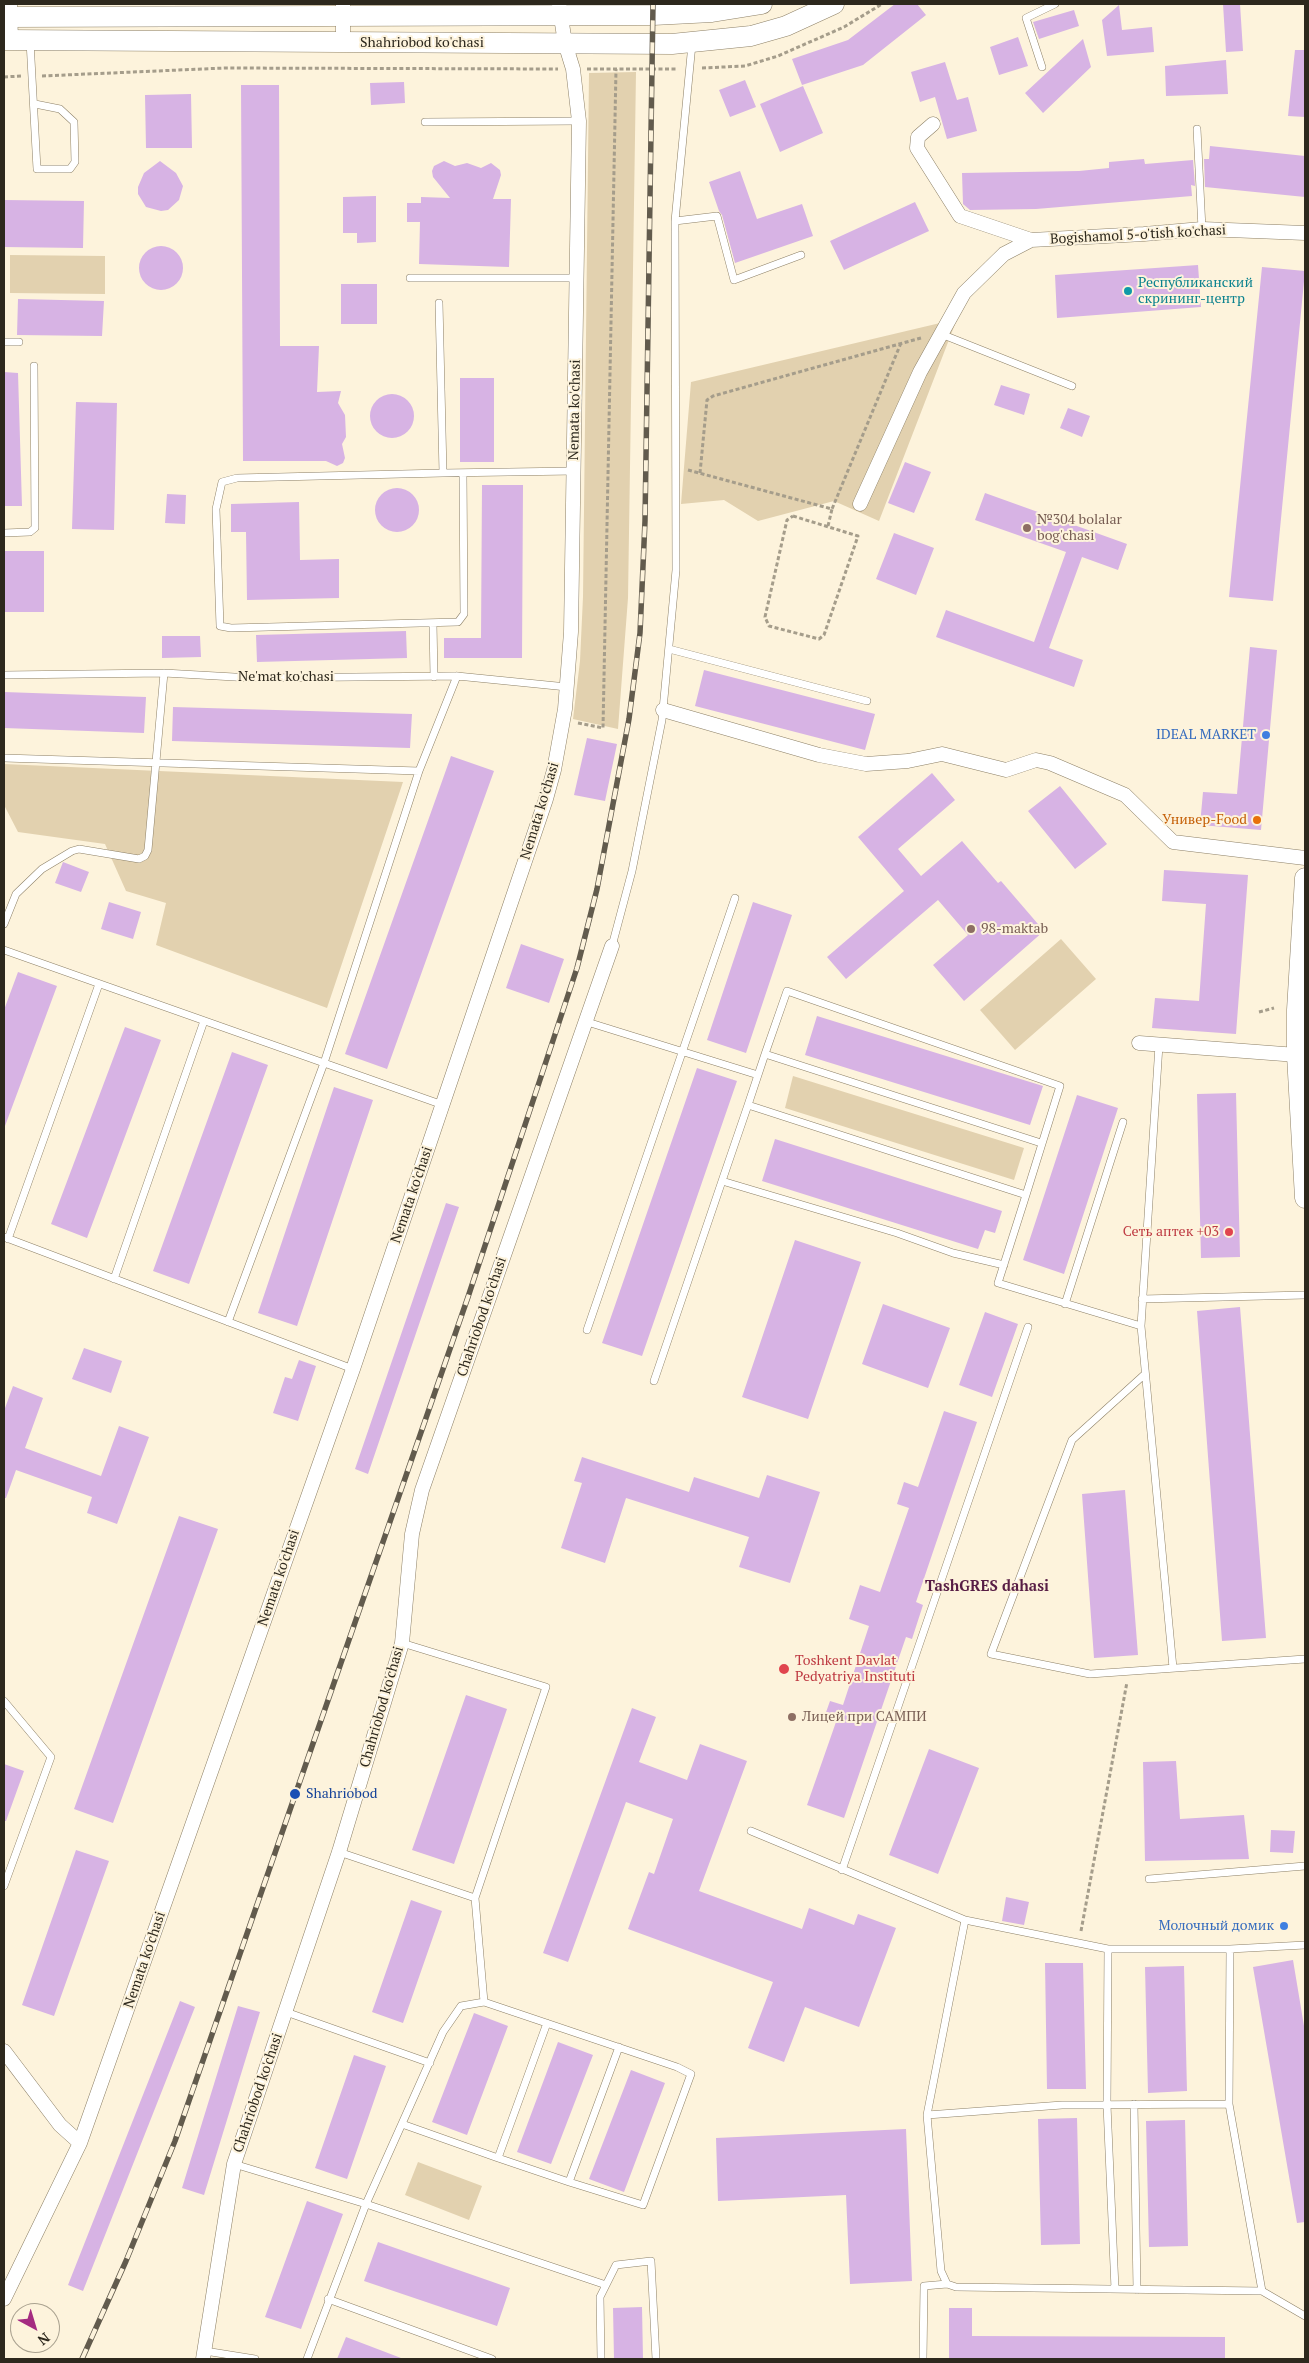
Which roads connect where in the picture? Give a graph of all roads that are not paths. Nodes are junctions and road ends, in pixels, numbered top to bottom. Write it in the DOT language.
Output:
graph roads {
  1 [pos="762,4"];
  2 [pos="834,4"];
  3 [pos="1055,4"];
  4 [pos="343,10"];
  5 [pos="560,10"];
  6 [pos="8,13"];
  7 [pos="15,40"];
  8 [pos="343,42"];
  9 [pos="692,43"];
  10 [pos="566,44"];
  11 [pos="1042,67"];
  12 [pos="35,104"];
  13 [pos="579,121"];
  14 [pos="425,122"];
  15 [pos="932,124"];
  16 [pos="1196,129"];
  17 [pos="675,221"];
  18 [pos="1202,229"];
  19 [pos="1305,233"];
  20 [pos="1031,240"];
  21 [pos="801,254"];
  22 [pos="410,278"];
  23 [pos="576,278"];
  24 [pos="439,303"];
  25 [pos="940,334"];
  26 [pos="4,342"];
  27 [pos="19,342"];
  28 [pos="34,366"];
  29 [pos="1072,386"];
  30 [pos="574,471"];
  31 [pos="443,473"];
  32 [pos="463,473"];
  33 [pos="860,504"];
  34 [pos="4,532"];
  35 [pos="432,623"];
  36 [pos="669,649"];
  37 [pos="164,673"];
  38 [pos="4,675"];
  39 [pos="457,676"];
  40 [pos="434,677"];
  41 [pos="567,687"];
  42 [pos="867,701"];
  43 [pos="663,710"];
  44 [pos="4,758"];
  45 [pos="156,764"];
  46 [pos="418,771"];
  47 [pos="1305,858"];
  48 [pos="1305,878"];
  49 [pos="735,898"];
  50 [pos="4,924"];
  51 [pos="612,946"];
  52 [pos="4,950"];
  53 [pos="1303,969"];
  54 [pos="99,984"];
  55 [pos="204,1021"];
  56 [pos="584,1021"];
  57 [pos="1139,1043"];
  58 [pos="1159,1045"];
  59 [pos="765,1054"];
  60 [pos="1297,1055"];
  61 [pos="324,1063"];
  62 [pos="758,1075"];
  63 [pos="443,1105"];
  64 [pos="748,1105"];
  65 [pos="1123,1122"];
  66 [pos="1041,1143"];
  67 [pos="722,1181"];
  68 [pos="1026,1195"];
  69 [pos="1305,1198"];
  70 [pos="6,1238"];
  71 [pos="1004,1265"];
  72 [pos="114,1279"];
  73 [pos="1305,1295"];
  74 [pos="1142,1299"];
  75 [pos="1065,1304"];
  76 [pos="228,1322"];
  77 [pos="1028,1326"];
  78 [pos="1141,1326"];
  79 [pos="587,1330"];
  80 [pos="353,1369"];
  81 [pos="1146,1374"];
  82 [pos="654,1381"];
  83 [pos="402,1644"];
  84 [pos="1305,1659"];
  85 [pos="1173,1668"];
  86 [pos="4,1701"];
  87 [pos="750,1830"];
  88 [pos="339,1852"];
  89 [pos="1305,1866"];
  90 [pos="842,1870"];
  91 [pos="1149,1880"];
  92 [pos="4,1886"];
  93 [pos="475,1898"];
  94 [pos="965,1920"];
  95 [pos="1305,1945"];
  96 [pos="1108,1949"];
  97 [pos="1230,1949"];
  98 [pos="484,2002"];
  99 [pos="286,2012"];
  100 [pos="547,2023"];
  101 [pos="619,2047"];
  102 [pos="4,2051"];
  103 [pos="430,2063"];
  104 [pos="1107,2104"];
  105 [pos="1134,2104"];
  106 [pos="1229,2104"];
  107 [pos="927,2115"];
  108 [pos="402,2124"];
  109 [pos="80,2143"];
  110 [pos="498,2158"];
  111 [pos="234,2164"];
  112 [pos="568,2182"];
  113 [pos="366,2204"];
  114 [pos="947,2284"];
  115 [pos="606,2285"];
  116 [pos="1115,2289"];
  117 [pos="1136,2290"];
  118 [pos="1262,2292"];
  119 [pos="4,2299"];
  120 [pos="328,2299"];
  121 [pos="1305,2316"];
  122 [pos="204,2355"];
  123 [pos="255,2359"];
  124 [pos="306,2359"];
  125 [pos="492,2359"];
  126 [pos="601,2359"];
  127 [pos="656,2359"];
  128 [pos="923,2359"];
  1 -- 5 [label="main road, Shahriobod ko'chasi"];
  2 -- 9 [label="main road, Shahriobod ko'chasi"];
  3 -- 11 [label="lane"];
  4 -- 5 [label="main road, Shahriobod ko'chasi"];
  4 -- 6 [label="main road, Shahriobod ko'chasi"];
  4 -- 8 [label="street"];
  5 -- 10 [label="street"];
  6 -- 7 [label="street"];
  7 -- 8 [label="main road, Shahriobod ko'chasi"];
  7 -- 12 [label="lane"];
  8 -- 10 [label="main road, Shahriobod ko'chasi"];
  9 -- 10 [label="main road, Shahriobod ko'chasi"];
  9 -- 17 [label="lane"];
  10 -- 13 [label="street, Nemata ko'chasi"];
  12 -- 12 [label="lane"];
  13 -- 14 [label="lane"];
  13 -- 23 [label="street, Nemata ko'chasi"];
  15 -- 20 [label="street"];
  16 -- 18 [label="lane"];
  17 -- 21 [label="lane"];
  17 -- 36 [label="lane"];
  18 -- 19 [label="street, Bogishamol 5-o'tish ko'chasi"];
  18 -- 20 [label="street, Bogishamol 5-o'tish ko'chasi"];
  20 -- 25 [label="street"];
  22 -- 23 [label="lane"];
  23 -- 30 [label="street, Nemata ko'chasi"];
  24 -- 31 [label="lane"];
  25 -- 29 [label="lane"];
  25 -- 33 [label="street"];
  26 -- 27 [label="lane"];
  28 -- 34 [label="lane"];
  30 -- 32 [label="lane"];
  30 -- 41 [label="street, Nemata ko'chasi"];
  31 -- 32 [label="lane"];
  31 -- 35 [label="lane"];
  32 -- 35 [label="lane"];
  35 -- 40 [label="lane"];
  36 -- 42 [label="lane"];
  36 -- 43 [label="lane"];
  37 -- 38 [label="lane, Ne'mat ko'chasi"];
  37 -- 40 [label="lane, Ne'mat ko'chasi"];
  37 -- 45 [label="lane"];
  39 -- 40 [label="lane, Ne'mat ko'chasi"];
  39 -- 41 [label="lane, Ne'mat ko'chasi"];
  39 -- 46 [label="lane"];
  41 -- 63 [label="street, Nemata ko'chasi"];
  43 -- 47 [label="street"];
  43 -- 51 [label="lane"];
  44 -- 45 [label="lane"];
  45 -- 46 [label="lane"];
  45 -- 50 [label="lane"];
  46 -- 61 [label="lane"];
  48 -- 53 [label="main road"];
  49 -- 79 [label="lane"];
  51 -- 56 [label="street, Chahriobod ko'chasi"];
  52 -- 54 [label="lane"];
  53 -- 60 [label="main road"];
  54 -- 55 [label="lane"];
  54 -- 70 [label="lane"];
  55 -- 61 [label="lane"];
  55 -- 72 [label="lane"];
  56 -- 62 [label="lane"];
  56 -- 83 [label="street, Chahriobod ko'chasi"];
  57 -- 58 [label="street"];
  58 -- 60 [label="street"];
  58 -- 74 [label="lane"];
  59 -- 62 [label="lane"];
  59 -- 66 [label="lane"];
  59 -- 66 [label="lane"];
  60 -- 69 [label="main road"];
  61 -- 63 [label="lane"];
  61 -- 76 [label="lane"];
  62 -- 64 [label="lane"];
  63 -- 80 [label="street, Nemata ko'chasi"];
  64 -- 67 [label="lane"];
  64 -- 68 [label="lane"];
  65 -- 75 [label="lane"];
  66 -- 68 [label="lane"];
  67 -- 71 [label="lane"];
  67 -- 82 [label="lane"];
  68 -- 71 [label="lane"];
  70 -- 72 [label="lane"];
  71 -- 75 [label="lane"];
  72 -- 76 [label="lane"];
  73 -- 74 [label="lane"];
  74 -- 78 [label="lane"];
  75 -- 78 [label="lane"];
  76 -- 80 [label="lane"];
  77 -- 90 [label="lane"];
  78 -- 81 [label="lane"];
  80 -- 109 [label="street, Nemata ko'chasi"];
  81 -- 85 [label="lane"];
  81 -- 85 [label="lane"];
  83 -- 88 [label="street, Chahriobod ko'chasi"];
  83 -- 93 [label="lane"];
  84 -- 85 [label="lane"];
  86 -- 92 [label="lane"];
  87 -- 90 [label="lane"];
  88 -- 93 [label="lane"];
  88 -- 99 [label="street, Chahriobod ko'chasi"];
  89 -- 91 [label="lane"];
  90 -- 94 [label="lane"];
  93 -- 98 [label="lane"];
  94 -- 96 [label="lane"];
  94 -- 107 [label="lane"];
  95 -- 97 [label="lane"];
  96 -- 97 [label="lane"];
  96 -- 104 [label="lane"];
  97 -- 106 [label="lane"];
  98 -- 100 [label="lane"];
  98 -- 103 [label="lane"];
  99 -- 103 [label="lane"];
  99 -- 111 [label="street, Chahriobod ko'chasi"];
  100 -- 101 [label="lane"];
  100 -- 110 [label="lane"];
  101 -- 112 [label="lane"];
  101 -- 112 [label="lane"];
  102 -- 109 [label="street"];
  103 -- 108 [label="lane"];
  104 -- 105 [label="lane"];
  104 -- 107 [label="lane"];
  104 -- 116 [label="lane"];
  105 -- 106 [label="lane"];
  105 -- 117 [label="lane"];
  106 -- 118 [label="lane"];
  107 -- 114 [label="lane"];
  108 -- 110 [label="lane"];
  108 -- 113 [label="lane"];
  109 -- 119 [label="street, Nemata ko'chasi"];
  110 -- 112 [label="lane"];
  111 -- 113 [label="lane"];
  111 -- 122 [label="street, Chahriobod ko'chasi"];
  113 -- 115 [label="lane"];
  113 -- 120 [label="lane"];
  114 -- 116 [label="lane"];
  114 -- 128 [label="lane"];
  115 -- 126 [label="lane"];
  115 -- 127 [label="lane"];
  116 -- 117 [label="lane"];
  117 -- 118 [label="lane"];
  118 -- 121 [label="lane"];
  120 -- 124 [label="lane"];
  120 -- 125 [label="lane"];
  122 -- 123 [label="lane"];
}
